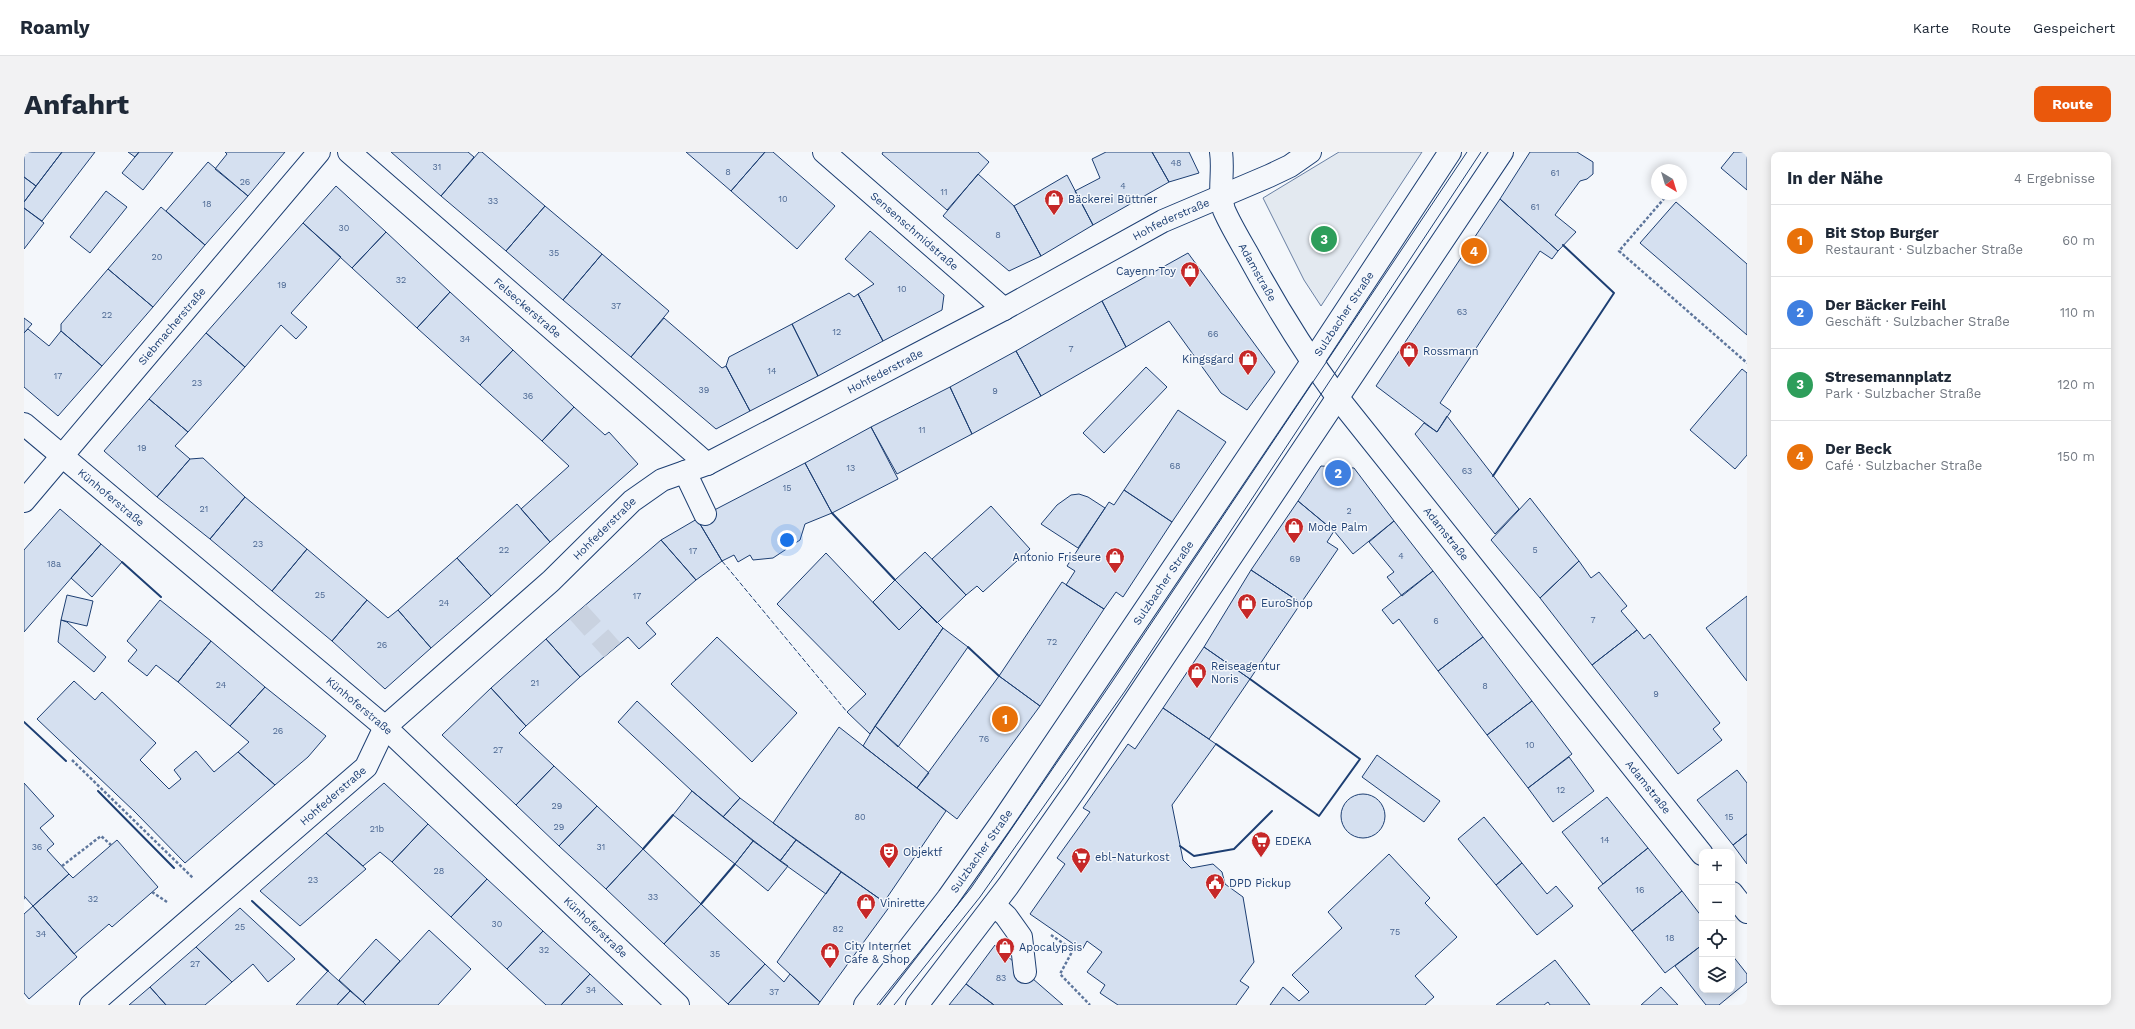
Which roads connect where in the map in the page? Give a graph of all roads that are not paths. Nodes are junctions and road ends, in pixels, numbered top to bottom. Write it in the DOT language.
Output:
graph roads {
  1 [pos="319,152"];
  2 [pos="349,152"];
  3 [pos="824,152"];
  4 [pos="1221,152"];
  5 [pos="1310,152"];
  6 [pos="1450,152"];
  7 [pos="1502,152"];
  8 [pos="1221,195"];
  9 [pos="1004,310"];
  10 [pos="1312,362"];
  11 [pos="1338,398"];
  12 [pos="24,424"];
  13 [pos="63,456"];
  14 [pos="707,464"];
  15 [pos="685,472"];
  16 [pos="24,501"];
  17 [pos="705,514"];
  18 [pos="385,727"];
  19 [pos="1699,850"];
  20 [pos="1735,897"];
  21 [pos="994,905"];
  22 [pos="1747,912"];
  23 [pos="1025,972"];
  24 [pos="91,1005"];
  25 [pos="678,1005"];
  26 [pos="865,1005"];
  27 [pos="917,1005"];
  1 -- 13 [label="street, Siebmacherstraße"];
  2 -- 14 [label="street, Felseckerstraße"];
  3 -- 9 [label="street, Sensenschmidstraße"];
  4 -- 8 [label="street, Adamstraße"];
  5 -- 8 [label="street, Hohfederstraße"];
  6 -- 10 [label="street, Sulzbacher Straße"];
  7 -- 11 [label="street"];
  8 -- 9 [label="street, Hohfederstraße"];
  8 -- 10 [label="street, Adamstraße"];
  9 -- 14 [label="street, Hohfederstraße"];
  10 -- 11 [label="street, Adamstraße"];
  10 -- 26 [label="street, Sulzbacher Straße"];
  11 -- 19 [label="street, Adamstraße"];
  11 -- 21 [label="street"];
  12 -- 13 [label="street, Künhoferstraße"];
  13 -- 16 [label="street, Siebmacherstraße"];
  13 -- 18 [label="street, Künhoferstraße"];
  14 -- 15 [label="street, Hohfederstraße"];
  15 -- 17 [label="street"];
  15 -- 18 [label="street, Hohfederstraße"];
  18 -- 24 [label="street, Hohfederstraße"];
  18 -- 25 [label="street, Künhoferstraße"];
  20 -- 22 [label="street"];
  21 -- 23 [label="street"];
  21 -- 27 [label="street"];
}
